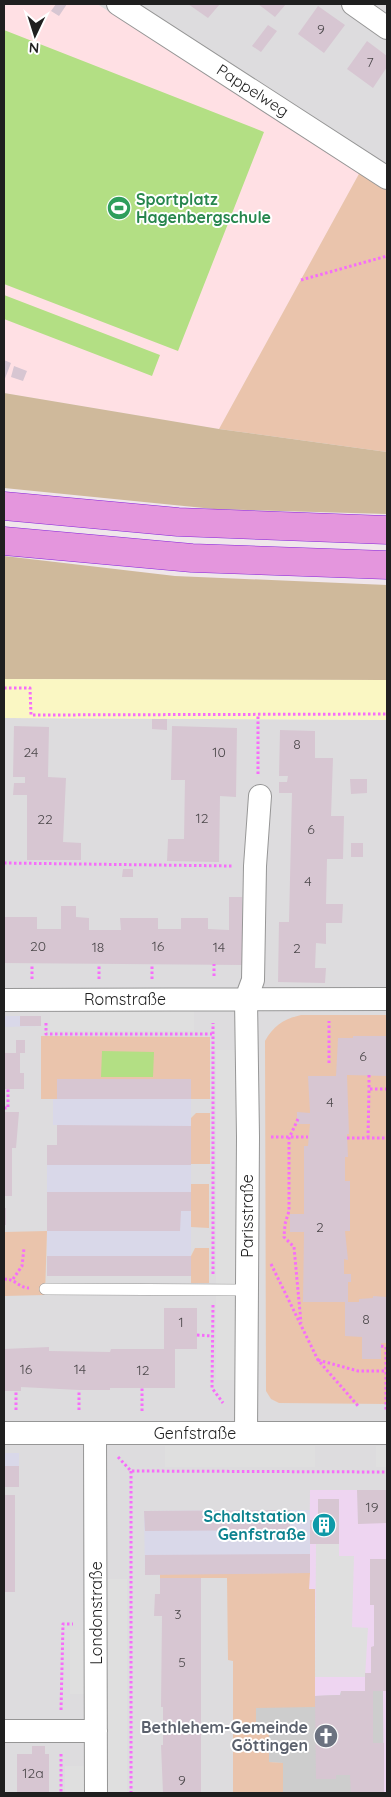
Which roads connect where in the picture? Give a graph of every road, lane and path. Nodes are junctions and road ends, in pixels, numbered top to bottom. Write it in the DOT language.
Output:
graph roads {
  1 [pos="118,4"];
  2 [pos="353,4"];
  3 [pos="387,28"];
  4 [pos="387,178"];
  5 [pos="387,256"];
  6 [pos="301,280"];
  7 [pos="4,506"];
  8 [pos="387,530"];
  9 [pos="4,541"];
  10 [pos="387,566"];
  11 [pos="4,688"];
  12 [pos="258,714"];
  13 [pos="387,714"];
  14 [pos="260,796"];
  15 [pos="4,863"];
  16 [pos="255,866"];
  17 [pos="214,964"];
  18 [pos="214,999"];
  19 [pos="246,999"];
  20 [pos="330,999"];
  21 [pos="387,999"];
  22 [pos="4,1000"];
  23 [pos="46,1000"];
  24 [pos="212,1034"];
  25 [pos="328,1063"];
  26 [pos="369,1075"];
  27 [pos="369,1088"];
  28 [pos="8,1089"];
  29 [pos="387,1089"];
  30 [pos="4,1108"];
  31 [pos="298,1119"];
  32 [pos="248,1137"];
  33 [pos="308,1137"];
  34 [pos="289,1138"];
  35 [pos="347,1138"];
  36 [pos="368,1138"];
  37 [pos="387,1138"];
  38 [pos="24,1248"];
  39 [pos="268,1257"];
  40 [pos="4,1279"];
  41 [pos="13,1279"];
  42 [pos="45,1288"];
  43 [pos="212,1290"];
  44 [pos="246,1290"];
  45 [pos="301,1326"];
  46 [pos="197,1335"];
  47 [pos="212,1336"];
  48 [pos="381,1346"];
  49 [pos="387,1353"];
  50 [pos="318,1360"];
  51 [pos="386,1371"];
  52 [pos="358,1407"];
  53 [pos="4,1433"];
  54 [pos="246,1433"];
  55 [pos="386,1433"];
  56 [pos="95,1434"];
  57 [pos="131,1471"];
  58 [pos="387,1472"];
  59 [pos="96,1625"];
  60 [pos="4,1731"];
  61 [pos="61,1731"];
  62 [pos="96,1731"];
  63 [pos="61,1793"];
  64 [pos="96,1793"];
  65 [pos="131,1793"];
  1 -- 4 [label="street, Pappelweg"];
  2 -- 3 [label="street"];
  5 -- 6 [label="path"];
  7 -- 8 [label="highway"];
  9 -- 10 [label="highway"];
  11 -- 12 [label="path"];
  12 -- 13 [label="path"];
  12 -- 14 [label="path"];
  14 -- 16 [label="street"];
  15 -- 16 [label="path"];
  16 -- 19 [label="street"];
  17 -- 18 [label="path"];
  18 -- 19 [label="street, Romstraße"];
  18 -- 23 [label="street, Romstraße"];
  18 -- 24 [label="path"];
  19 -- 20 [label="street, Romstraße"];
  19 -- 32 [label="street, Parisstraße"];
  20 -- 21 [label="street, Romstraße"];
  20 -- 25 [label="path"];
  22 -- 23 [label="street, Romstraße"];
  23 -- 24 [label="path"];
  24 -- 43 [label="path"];
  26 -- 27 [label="path"];
  27 -- 29 [label="path"];
  27 -- 36 [label="path"];
  28 -- 30 [label="path"];
  31 -- 34 [label="path"];
  32 -- 34 [label="path"];
  32 -- 44 [label="street, Parisstraße"];
  33 -- 34 [label="path"];
  34 -- 45 [label="path"];
  35 -- 36 [label="path"];
  36 -- 37 [label="path"];
  38 -- 41 [label="path"];
  39 -- 45 [label="path"];
  40 -- 41 [label="path"];
  41 -- 42 [label="path"];
  42 -- 43 [label="lane"];
  43 -- 44 [label="lane"];
  43 -- 47 [label="path"];
  44 -- 54 [label="street, Parisstraße"];
  45 -- 50 [label="path"];
  46 -- 47 [label="path"];
  47 -- 54 [label="path"];
  48 -- 49 [label="path"];
  49 -- 51 [label="path"];
  50 -- 51 [label="path"];
  50 -- 52 [label="path"];
  51 -- 55 [label="path"];
  53 -- 56 [label="street, Genfstraße"];
  54 -- 55 [label="street, Genfstraße"];
  54 -- 56 [label="street, Genfstraße"];
  56 -- 57 [label="path"];
  56 -- 59 [label="street, Londonstraße"];
  57 -- 58 [label="path"];
  57 -- 65 [label="path"];
  59 -- 61 [label="path"];
  59 -- 62 [label="street, Londonstraße"];
  60 -- 61 [label="street"];
  61 -- 62 [label="street"];
  61 -- 63 [label="path"];
  62 -- 64 [label="street, Londonstraße"];
}
